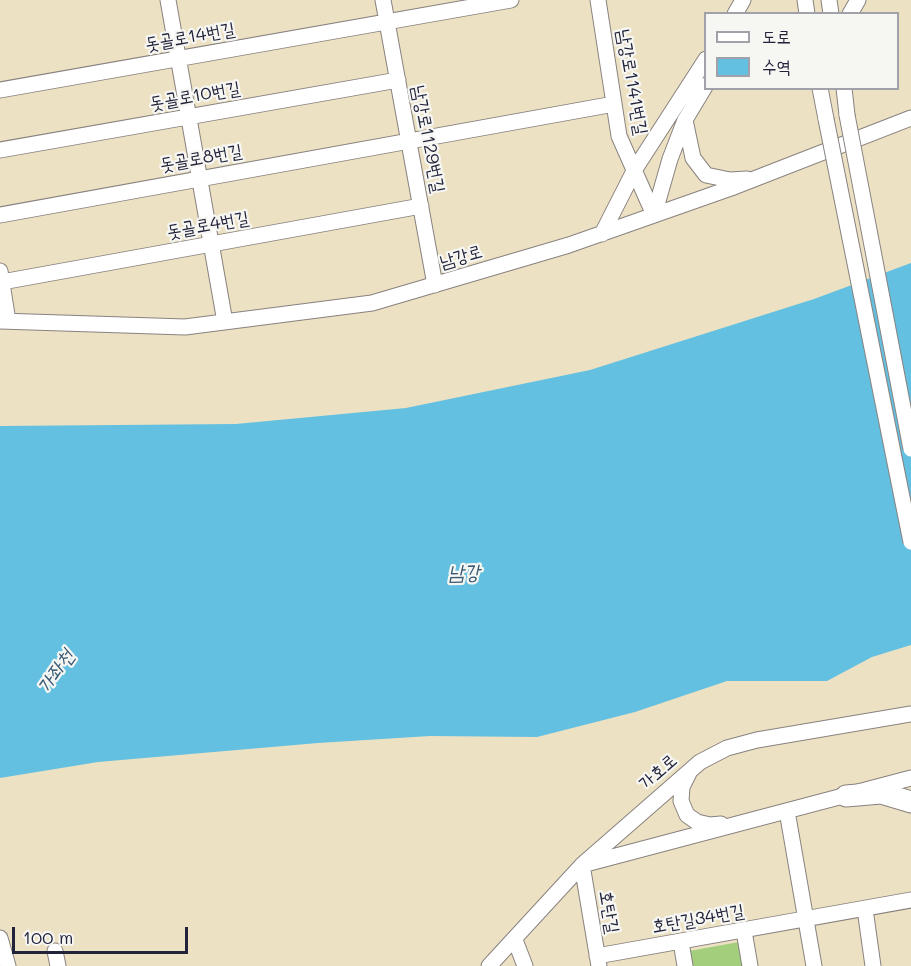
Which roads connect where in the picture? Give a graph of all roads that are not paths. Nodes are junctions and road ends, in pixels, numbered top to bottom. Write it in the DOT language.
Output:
graph roads {
  1 [pos="168,0"];
  2 [pos="383,0"];
  3 [pos="511,0"];
  4 [pos="598,0"];
  5 [pos="387,21"];
  6 [pos="178,58"];
  7 [pos="704,61"];
  8 [pos="398,80"];
  9 [pos="704,87"];
  10 [pos="0,90"];
  11 [pos="820,90"];
  12 [pos="844,90"];
  13 [pos="614,104"];
  14 [pos="189,117"];
  15 [pos="911,118"];
  16 [pos="685,120"];
  17 [pos="409,141"];
  18 [pos="0,150"];
  19 [pos="635,169"];
  20 [pos="199,179"];
  21 [pos="753,179"];
  22 [pos="421,206"];
  23 [pos="0,214"];
  24 [pos="654,215"];
  25 [pos="602,234"];
  26 [pos="211,244"];
  27 [pos="1,276"];
  28 [pos="435,285"];
  29 [pos="4,321"];
  30 [pos="225,322"];
  31 [pos="911,449"];
  32 [pos="911,542"];
  33 [pos="911,714"];
  34 [pos="690,769"];
  35 [pos="911,778"];
  36 [pos="846,796"];
  37 [pos="911,802"];
  38 [pos="787,811"];
  39 [pos="760,819"];
  40 [pos="582,865"];
  41 [pos="911,900"];
  42 [pos="865,909"];
  43 [pos="806,919"];
  44 [pos="744,931"];
  45 [pos="0,938"];
  46 [pos="515,940"];
  47 [pos="681,942"];
  48 [pos="598,961"];
  49 [pos="8,966"];
  50 [pos="489,966"];
  51 [pos="525,966"];
  52 [pos="685,966"];
  53 [pos="750,966"];
  54 [pos="814,966"];
  55 [pos="873,966"];
  1 -- 6 [label="street"];
  2 -- 5 [label="street, 남강로1129번길"];
  3 -- 5 [label="street, 돗골로14번길"];
  4 -- 13 [label="street, 남강로1141번길"];
  5 -- 6 [label="street, 돗골로14번길"];
  5 -- 8 [label="street, 남강로1129번길"];
  6 -- 10 [label="street, 돗골로14번길"];
  6 -- 14 [label="street"];
  7 -- 19 [label="street"];
  8 -- 14 [label="street, 돗골로10번길"];
  8 -- 17 [label="street, 남강로1129번길"];
  9 -- 16 [label="street"];
  11 -- 32 [label="street, bridge"];
  12 -- 31 [label="street, bridge"];
  13 -- 17 [label="street, 돗골로8번길"];
  13 -- 19 [label="street, 남강로1141번길"];
  14 -- 18 [label="street, 돗골로10번길"];
  14 -- 20 [label="street"];
  15 -- 21 [label="street, 남강로"];
  16 -- 21 [label="street"];
  16 -- 24 [label="street"];
  17 -- 20 [label="street, 돗골로8번길"];
  17 -- 22 [label="street, 남강로1129번길"];
  19 -- 24 [label="street, 남강로1141번길"];
  19 -- 25 [label="street"];
  20 -- 23 [label="street, 돗골로8번길"];
  20 -- 26 [label="street"];
  21 -- 24 [label="street, 남강로"];
  22 -- 26 [label="street, 돗골로4번길"];
  22 -- 28 [label="street, 남강로1129번길"];
  24 -- 25 [label="street, 남강로"];
  25 -- 28 [label="street, 남강로"];
  26 -- 27 [label="street, 돗골로4번길"];
  26 -- 30 [label="street"];
  27 -- 29 [label="street"];
  28 -- 30 [label="street, 남강로"];
  29 -- 30 [label="street, 남강로"];
  33 -- 34 [label="street, 가호로"];
  34 -- 39 [label="street"];
  34 -- 40 [label="street, 가호로"];
  35 -- 36 [label="street"];
  36 -- 37 [label="highway"];
  36 -- 38 [label="street"];
  38 -- 39 [label="street"];
  38 -- 43 [label="street"];
  39 -- 40 [label="street"];
  40 -- 46 [label="street, 가호로"];
  40 -- 48 [label="street, 호탄길"];
  41 -- 42 [label="street, 호탄길34번길"];
  42 -- 43 [label="street, 호탄길34번길"];
  42 -- 55 [label="street"];
  43 -- 44 [label="street, 호탄길34번길"];
  43 -- 54 [label="street"];
  44 -- 47 [label="street, 호탄길34번길"];
  44 -- 53 [label="street"];
  45 -- 49 [label="street"];
  46 -- 50 [label="street, 가호로"];
  46 -- 51 [label="street"];
  47 -- 48 [label="street, 호탄길34번길"];
  47 -- 52 [label="street"];
}
